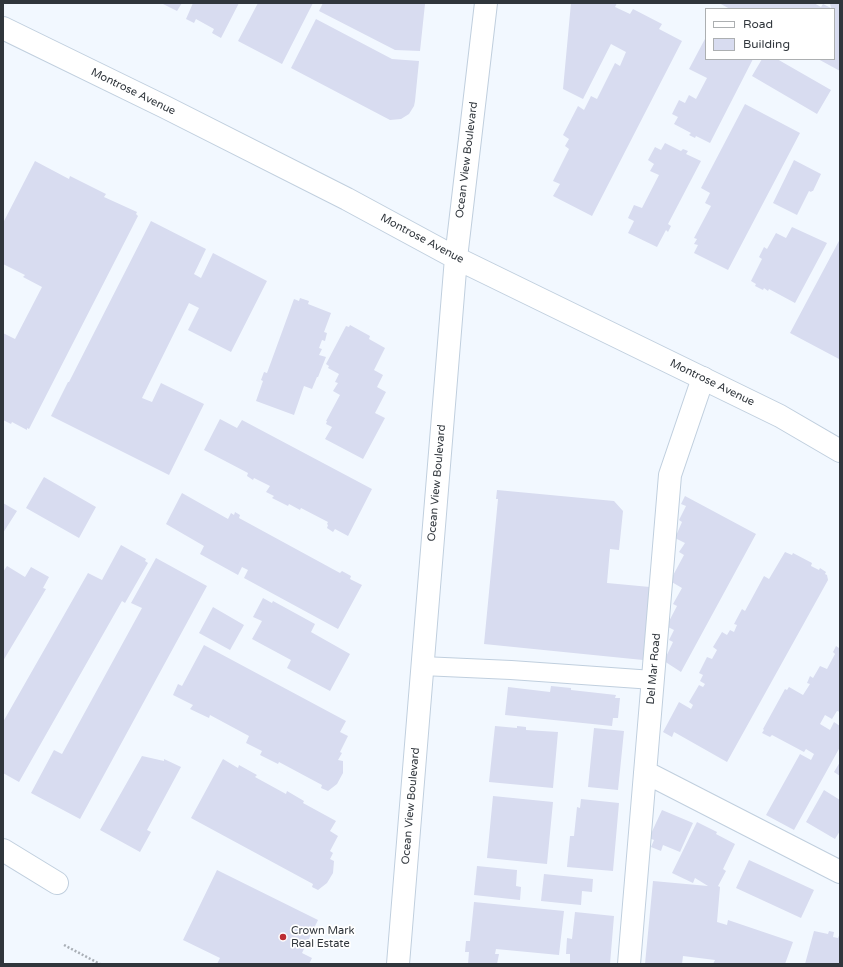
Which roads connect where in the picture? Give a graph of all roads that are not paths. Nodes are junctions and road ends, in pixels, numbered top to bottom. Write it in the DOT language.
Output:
graph roads {
  1 [pos="486,3"];
  2 [pos="3,28"];
  3 [pos="456,258"];
  4 [pos="703,378"];
  5 [pos="840,451"];
  6 [pos="422,666"];
  7 [pos="653,680"];
  8 [pos="645,772"];
  9 [pos="3,850"];
  10 [pos="840,872"];
  11 [pos="57,882"];
  12 [pos="398,964"];
  13 [pos="629,964"];
  1 -- 3 [label="street, Ocean View Boulevard"];
  2 -- 3 [label="street, Montrose Avenue"];
  3 -- 4 [label="street, Montrose Avenue"];
  3 -- 6 [label="street, Ocean View Boulevard"];
  4 -- 5 [label="street, Montrose Avenue"];
  4 -- 7 [label="street, Del Mar Road"];
  6 -- 7 [label="lane"];
  6 -- 12 [label="street, Ocean View Boulevard"];
  7 -- 8 [label="street, Del Mar Road"];
  8 -- 10 [label="street"];
  8 -- 13 [label="street, Del Mar Road"];
  9 -- 11 [label="street"];
}
